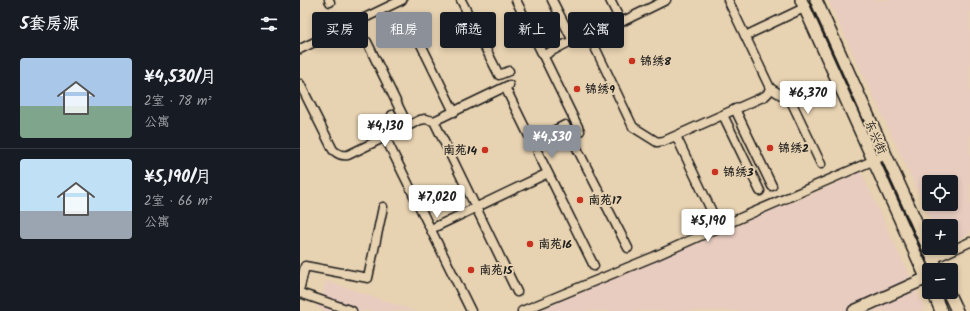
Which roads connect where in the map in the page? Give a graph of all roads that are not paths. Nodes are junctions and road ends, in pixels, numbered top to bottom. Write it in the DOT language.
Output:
graph roads {
  1 [pos="402,0"];
  2 [pos="461,0"];
  3 [pos="516,0"];
  4 [pos="552,0"];
  5 [pos="610,0"];
  6 [pos="666,0"];
  7 [pos="728,0"];
  8 [pos="816,1"];
  9 [pos="802,4"];
  10 [pos="616,12"];
  11 [pos="624,21"];
  12 [pos="568,31"];
  13 [pos="745,36"];
  14 [pos="368,44"];
  15 [pos="568,44"];
  16 [pos="423,48"];
  17 [pos="595,48"];
  18 [pos="300,49"];
  19 [pos="543,56"];
  20 [pos="509,71"];
  21 [pos="300,84"];
  22 [pos="770,88"];
  23 [pos="735,109"];
  24 [pos="454,112"];
  25 [pos="392,115"];
  26 [pos="723,115"];
  27 [pos="434,121"];
  28 [pos="408,126"];
  29 [pos="399,130"];
  30 [pos="580,131"];
  31 [pos="676,136"];
  32 [pos="385,137"];
  33 [pos="538,153"];
  34 [pos="886,155"];
  35 [pos="873,161"];
  36 [pos="821,164"];
  37 [pos="548,173"];
  38 [pos="772,186"];
  39 [pos="760,191"];
  40 [pos="383,206"];
  41 [pos="476,207"];
  42 [pos="713,214"];
  43 [pos="431,229"];
  44 [pos="970,242"];
  45 [pos="628,248"];
  46 [pos="933,258"];
  47 [pos="935,263"];
  48 [pos="594,266"];
  49 [pos="922,267"];
  50 [pos="922,283"];
  51 [pos="300,287"];
  52 [pos="517,292"];
  53 [pos="300,293"];
  54 [pos="936,299"];
  55 [pos="951,299"];
  56 [pos="352,311"];
  57 [pos="471,311"];
  58 [pos="522,311"];
  59 [pos="854,311"];
  60 [pos="941,311"];
  61 [pos="957,311"];
  1 -- 18 [label="street"];
  2 -- 20 [label="street"];
  3 -- 19 [label="street"];
  4 -- 12 [label="street"];
  5 -- 10 [label="street"];
  6 -- 11 [label="street"];
  7 -- 13 [label="street"];
  8 -- 9 [label="main road"];
  8 -- 34 [label="main road, 东兴街"];
  9 -- 13 [label="street"];
  9 -- 35 [label="main road, 东兴街"];
  13 -- 22 [label="street"];
  14 -- 28 [label="street"];
  15 -- 19 [label="street"];
  16 -- 24 [label="street"];
  17 -- 31 [label="street"];
  19 -- 30 [label="street"];
  21 -- 32 [label="street"];
  22 -- 23 [label="street"];
  22 -- 36 [label="street"];
  23 -- 26 [label="street"];
  23 -- 38 [label="street"];
  24 -- 27 [label="street"];
  24 -- 45 [label="street"];
  25 -- 29 [label="street"];
  26 -- 31 [label="street"];
  26 -- 39 [label="street"];
  27 -- 28 [label="street"];
  27 -- 41 [label="street"];
  28 -- 29 [label="street"];
  29 -- 32 [label="street"];
  31 -- 42 [label="street"];
  32 -- 43 [label="street"];
  33 -- 37 [label="street"];
  34 -- 35 [label="street"];
  34 -- 46 [label="main road, 东兴街"];
  35 -- 49 [label="main road, 东兴街"];
  35 -- 58 [label="street"];
  37 -- 41 [label="street"];
  37 -- 48 [label="street"];
  40 -- 51 [label="street"];
  41 -- 43 [label="street"];
  41 -- 52 [label="street"];
  43 -- 57 [label="street"];
  44 -- 46 [label="street"];
  46 -- 47 [label="main road, 东兴街"];
  50 -- 59 [label="main road"];
  53 -- 56 [label="street"];
  54 -- 60 [label="main road"];
  55 -- 61 [label="main road"];
}
